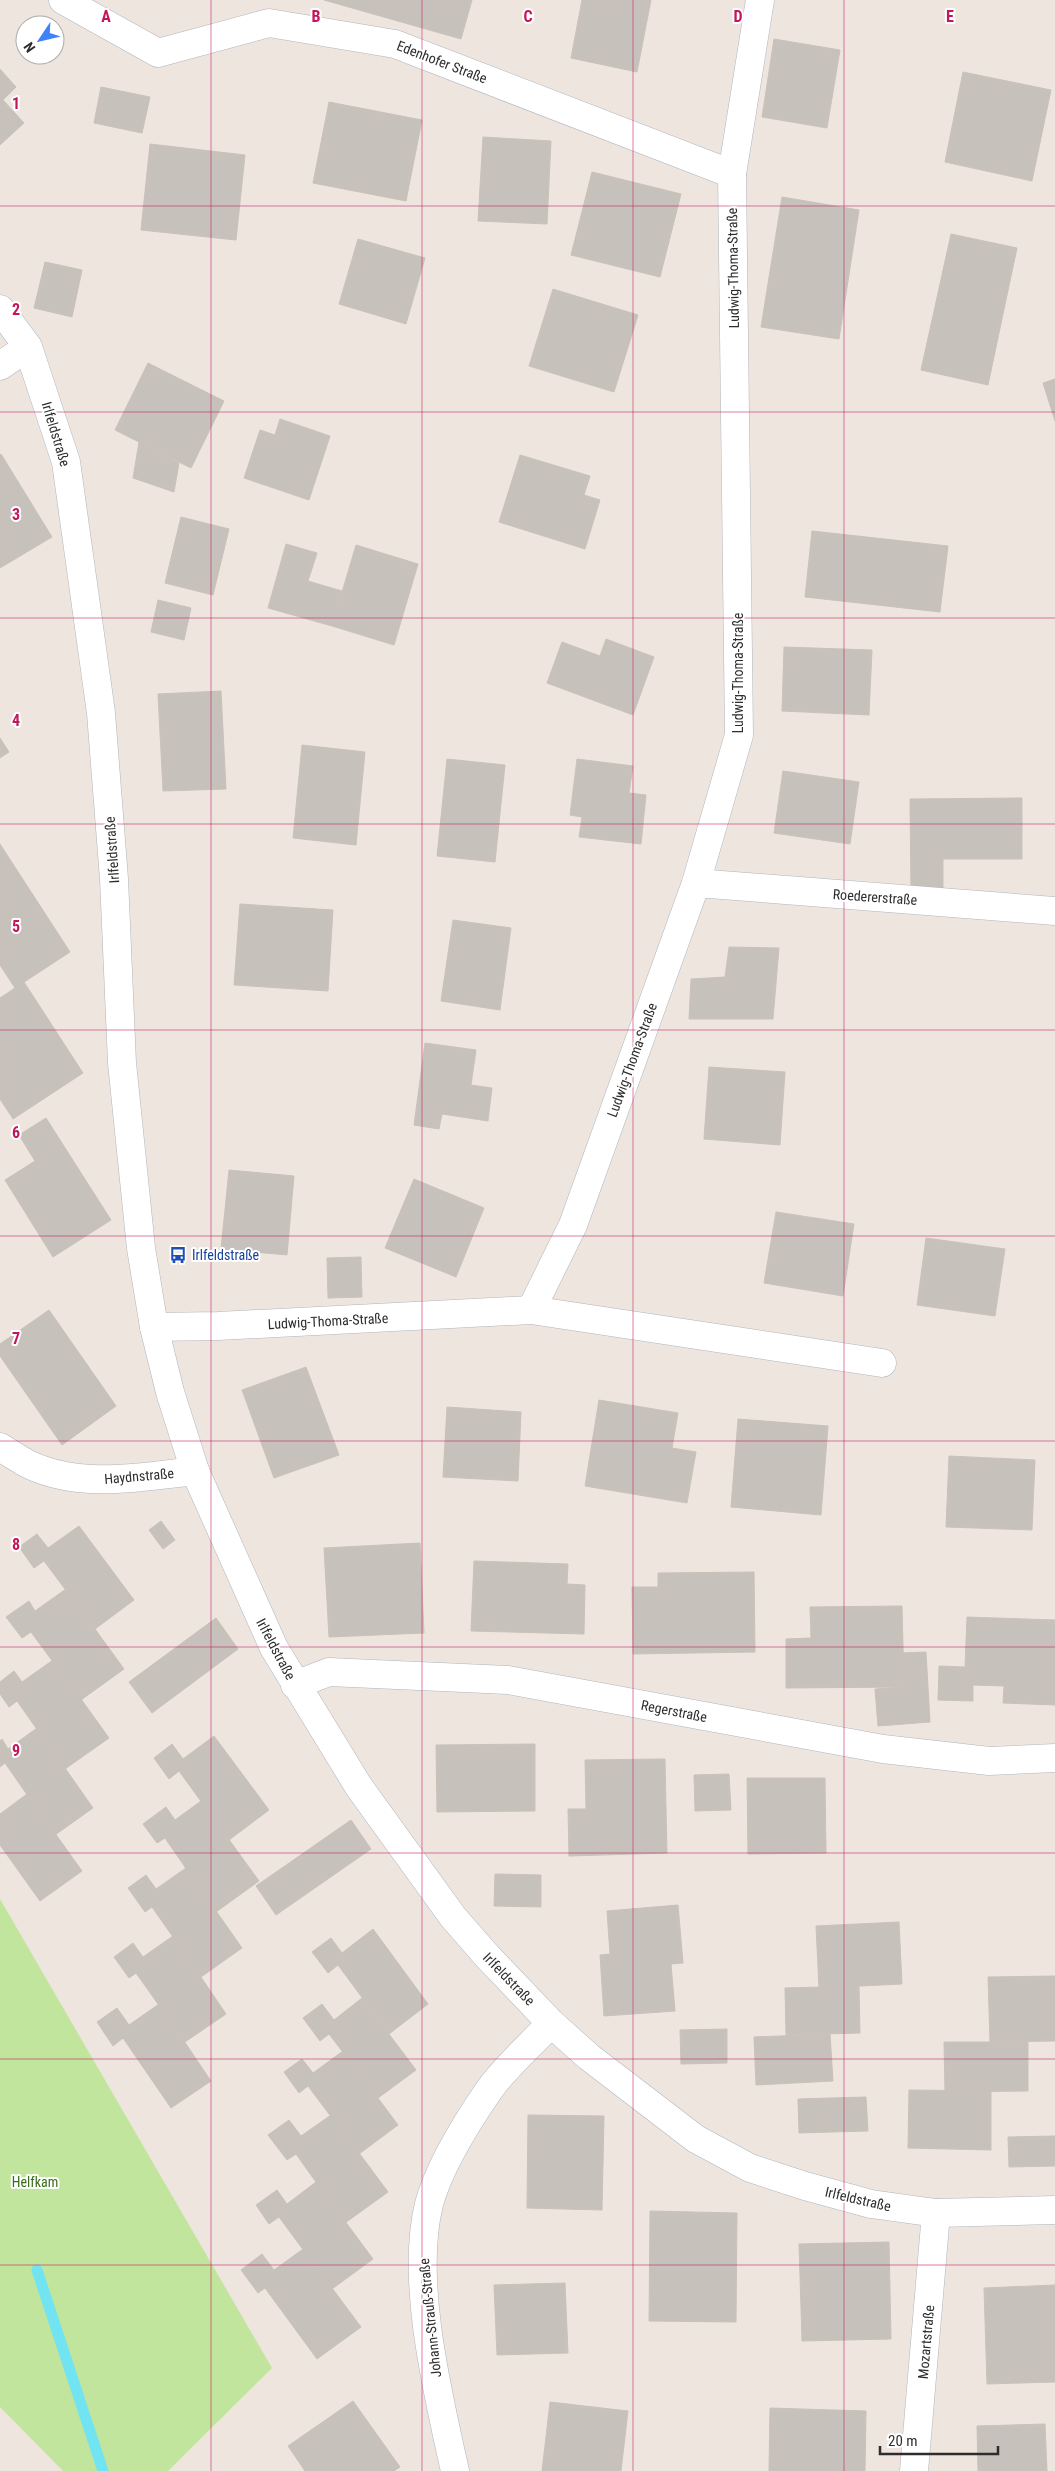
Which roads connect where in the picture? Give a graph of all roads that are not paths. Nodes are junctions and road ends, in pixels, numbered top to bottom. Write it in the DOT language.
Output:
graph roads {
  1 [pos="64,0"];
  2 [pos="760,0"];
  3 [pos="732,174"];
  4 [pos="0,309"];
  5 [pos="28,347"];
  6 [pos="0,366"];
  7 [pos="696,883"];
  8 [pos="1055,911"];
  9 [pos="531,1310"];
  10 [pos="154,1327"];
  11 [pos="882,1363"];
  12 [pos="0,1447"];
  13 [pos="195,1471"];
  14 [pos="295,1685"];
  15 [pos="1055,1758"];
  16 [pos="551,2023"];
  17 [pos="1055,2210"];
  18 [pos="936,2213"];
  19 [pos="455,2471"];
  20 [pos="914,2471"];
  1 -- 3 [label="street, Edenhofer Straße"];
  2 -- 3 [label="street, Ludwig-Thoma-Straße"];
  3 -- 7 [label="street, Ludwig-Thoma-Straße"];
  4 -- 5 [label="street, Irlfeldstraße"];
  5 -- 6 [label="street"];
  5 -- 10 [label="street, Irlfeldstraße"];
  7 -- 8 [label="street, Roedererstraße"];
  7 -- 9 [label="street, Ludwig-Thoma-Straße"];
  9 -- 10 [label="street, Ludwig-Thoma-Straße"];
  9 -- 11 [label="street, Ludwig-Thoma-Straße"];
  10 -- 13 [label="street, Irlfeldstraße"];
  12 -- 13 [label="street, Haydnstraße"];
  13 -- 14 [label="street, Irlfeldstraße"];
  14 -- 15 [label="street, Regerstraße"];
  14 -- 16 [label="street, Irlfeldstraße"];
  16 -- 18 [label="street, Irlfeldstraße"];
  16 -- 19 [label="street, Johann-Strauß-Straße"];
  17 -- 18 [label="street, Irlfeldstraße"];
  18 -- 20 [label="street, Mozartstraße"];
}
